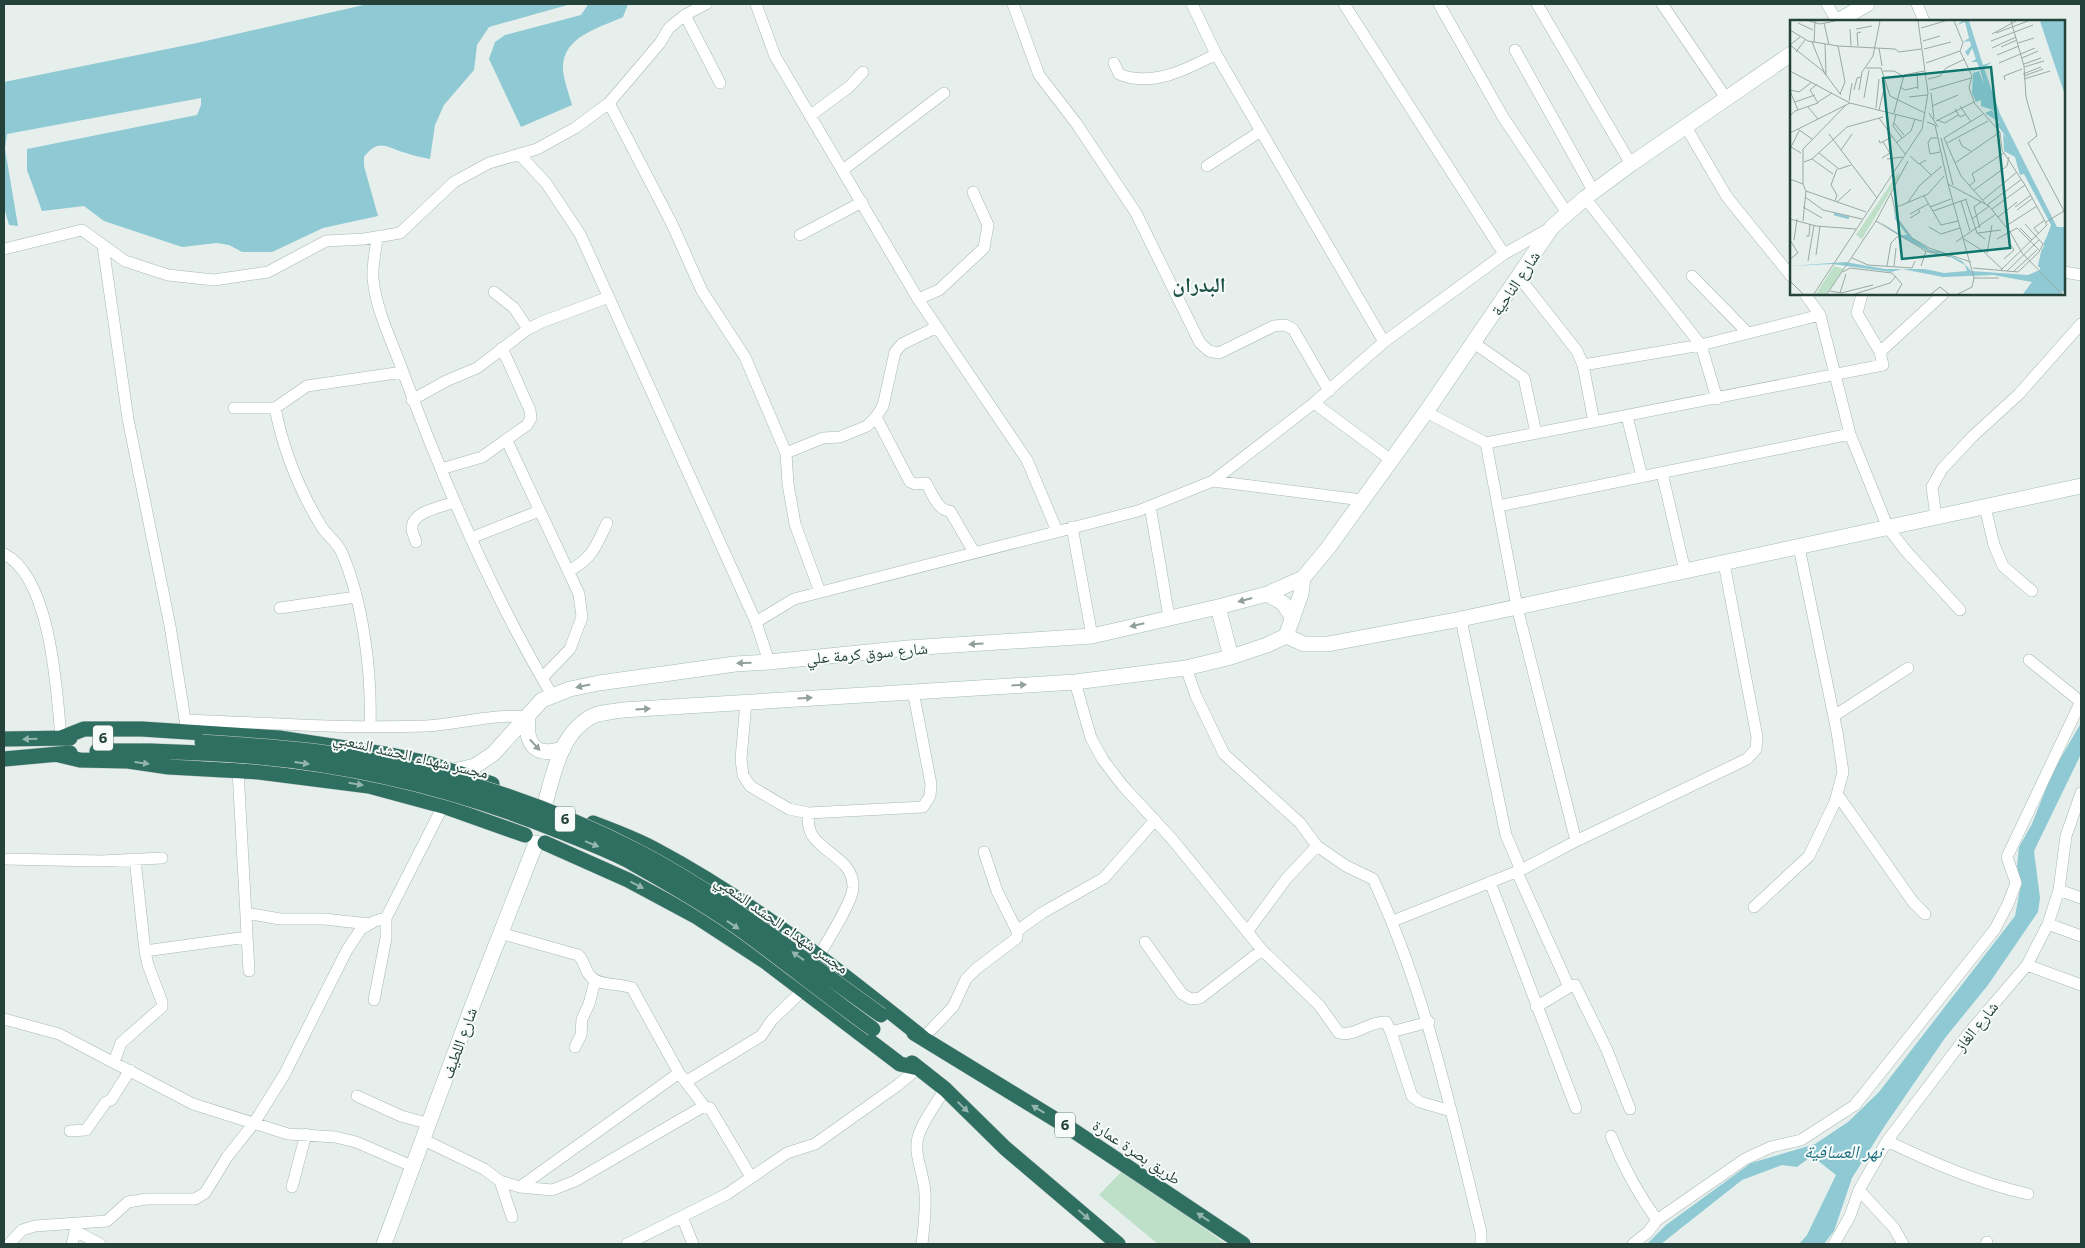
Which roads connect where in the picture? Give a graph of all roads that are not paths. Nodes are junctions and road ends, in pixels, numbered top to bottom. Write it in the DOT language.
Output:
graph roads {
  1 [pos="706,4"];
  2 [pos="756,4"];
  3 [pos="1014,4"];
  4 [pos="1192,4"];
  5 [pos="1344,4"];
  6 [pos="1439,4"];
  7 [pos="1538,4"];
  8 [pos="1662,4"];
  9 [pos="1827,4"];
  10 [pos="1867,4"];
  11 [pos="1917,4"];
  12 [pos="685,15"];
  13 [pos="1837,20"];
  14 [pos="1840,20"];
  15 [pos="1924,20"];
  16 [pos="1515,50"];
  17 [pos="1216,54"];
  18 [pos="1790,55"];
  19 [pos="1114,63"];
  20 [pos="863,72"];
  21 [pos="720,83"];
  22 [pos="944,93"];
  23 [pos="1726,98"];
  24 [pos="609,103"];
  25 [pos="811,115"];
  26 [pos="1686,127"];
  27 [pos="1261,131"];
  28 [pos="520,154"];
  29 [pos="1631,164"];
  30 [pos="1206,166"];
  31 [pos="843,170"];
  32 [pos="973,192"];
  33 [pos="1589,195"];
  34 [pos="862,202"];
  35 [pos="1567,213"];
  36 [pos="1552,227"];
  37 [pos="800,235"];
  38 [pos="377,236"];
  39 [pos="103,246"];
  40 [pos="4,249"];
  41 [pos="1504,254"];
  42 [pos="2065,272"];
  43 [pos="1790,275"];
  44 [pos="2081,275"];
  45 [pos="1692,276"];
  46 [pos="1519,277"];
  47 [pos="494,292"];
  48 [pos="1807,295"];
  49 [pos="1862,295"];
  50 [pos="1869,295"];
  51 [pos="1942,295"];
  52 [pos="610,297"];
  53 [pos="918,299"];
  54 [pos="1857,313"];
  55 [pos="1820,315"];
  56 [pos="2081,324"];
  57 [pos="936,326"];
  58 [pos="528,329"];
  59 [pos="1747,332"];
  60 [pos="1384,342"];
  61 [pos="1474,343"];
  62 [pos="1701,345"];
  63 [pos="502,348"];
  64 [pos="1880,352"];
  65 [pos="1583,365"];
  66 [pos="403,372"];
  67 [pos="1834,376"];
  68 [pos="1329,391"];
  69 [pos="1717,399"];
  70 [pos="412,400"];
  71 [pos="1314,403"];
  72 [pos="234,408"];
  73 [pos="275,408"];
  74 [pos="1426,412"];
  75 [pos="1627,416"];
  76 [pos="876,417"];
  77 [pos="1594,422"];
  78 [pos="1536,433"];
  79 [pos="1850,434"];
  80 [pos="507,441"];
  81 [pos="1486,443"];
  82 [pos="786,453"];
  83 [pos="1391,460"];
  84 [pos="440,470"];
  85 [pos="1662,473"];
  86 [pos="1642,477"];
  87 [pos="1213,481"];
  88 [pos="2081,486"];
  89 [pos="1362,500"];
  90 [pos="454,502"];
  91 [pos="1150,506"];
  92 [pos="1499,506"];
  93 [pos="1984,507"];
  94 [pos="539,511"];
  95 [pos="1936,517"];
  96 [pos="607,523"];
  97 [pos="1072,528"];
  98 [pos="1888,528"];
  99 [pos="1057,531"];
  100 [pos="471,538"];
  101 [pos="416,542"];
  102 [pos="1799,547"];
  103 [pos="974,552"];
  104 [pos="4,554"];
  105 [pos="1724,563"];
  106 [pos="569,571"];
  107 [pos="1685,571"];
  108 [pos="1303,578"];
  109 [pos="2032,591"];
  110 [pos="820,592"];
  111 [pos="1267,594"];
  112 [pos="356,597"];
  113 [pos="1218,607"];
  114 [pos="1518,607"];
  115 [pos="280,608"];
  116 [pos="1960,610"];
  117 [pos="1170,617"];
  118 [pos="1293,618"];
  119 [pos="1461,619"];
  120 [pos="756,622"];
  121 [pos="1092,636"];
  122 [pos="1286,636"];
  123 [pos="1231,657"];
  124 [pos="2029,660"];
  125 [pos="769,662"];
  126 [pos="1186,668"];
  127 [pos="1908,668"];
  128 [pos="542,678"];
  129 [pos="1075,682"];
  130 [pos="913,691"];
  131 [pos="552,695"];
  132 [pos="2081,701"];
  133 [pos="746,702"];
  134 [pos="1834,716"];
  135 [pos="528,717"];
  136 [pos="186,726"];
  137 [pos="370,726"];
  138 [pos="61,738"];
  139 [pos="4,739"];
  140 [pos="201,748"];
  141 [pos="562,749"];
  142 [pos="59,754"];
  143 [pos="4,759"];
  144 [pos="238,770"];
  145 [pos="454,771"];
  146 [pos="475,778"];
  147 [pos="2081,793"];
  148 [pos="1837,794"];
  149 [pos="443,806"];
  150 [pos="546,806"];
  151 [pos="463,813"];
  152 [pos="808,813"];
  153 [pos="1155,820"];
  154 [pos="535,840"];
  155 [pos="1576,841"];
  156 [pos="1317,846"];
  157 [pos="984,852"];
  158 [pos="162,858"];
  159 [pos="4,859"];
  160 [pos="135,859"];
  161 [pos="1519,871"];
  162 [pos="1490,882"];
  163 [pos="2059,890"];
  164 [pos="2081,898"];
  165 [pos="1754,907"];
  166 [pos="246,913"];
  167 [pos="1925,914"];
  168 [pos="386,918"];
  169 [pos="1393,921"];
  170 [pos="369,924"];
  171 [pos="2048,924"];
  172 [pos="1017,930"];
  173 [pos="1247,932"];
  174 [pos="500,933"];
  175 [pos="2081,936"];
  176 [pos="247,937"];
  177 [pos="1145,942"];
  178 [pos="1262,950"];
  179 [pos="145,951"];
  180 [pos="818,957"];
  181 [pos="2027,965"];
  182 [pos="248,971"];
  183 [pos="595,981"];
  184 [pos="2081,985"];
  185 [pos="1569,986"];
  186 [pos="802,991"];
  187 [pos="374,1000"];
  188 [pos="1536,1007"];
  189 [pos="881,1015"];
  190 [pos="4,1019"];
  191 [pos="1429,1022"];
  192 [pos="1392,1032"];
  193 [pos="923,1038"];
  194 [pos="575,1046"];
  195 [pos="114,1062"];
  196 [pos="918,1068"];
  197 [pos="130,1070"];
  198 [pos="683,1077"];
  199 [pos="944,1089"];
  200 [pos="357,1096"];
  201 [pos="704,1106"];
  202 [pos="1576,1108"];
  203 [pos="1630,1109"];
  204 [pos="1451,1111"];
  205 [pos="254,1123"];
  206 [pos="430,1124"];
  207 [pos="70,1131"];
  208 [pos="306,1134"];
  209 [pos="1612,1136"];
  210 [pos="424,1140"];
  211 [pos="1887,1141"];
  212 [pos="414,1166"];
  213 [pos="751,1176"];
  214 [pos="500,1181"];
  215 [pos="292,1187"];
  216 [pos="520,1187"];
  217 [pos="1859,1190"];
  218 [pos="2028,1194"];
  219 [pos="512,1217"];
  220 [pos="682,1217"];
  221 [pos="1657,1220"];
  222 [pos="76,1227"];
  223 [pos="9,1244"];
  224 [pos="72,1244"];
  225 [pos="100,1244"];
  226 [pos="384,1244"];
  227 [pos="628,1244"];
  228 [pos="693,1244"];
  229 [pos="922,1244"];
  230 [pos="1118,1244"];
  231 [pos="1243,1244"];
  232 [pos="1481,1244"];
  233 [pos="1634,1244"];
  234 [pos="1834,1244"];
  235 [pos="1903,1244"];
  1 -- 12 [label="street"];
  2 -- 25 [label="street"];
  3 -- 68 [label="street"];
  4 -- 17 [label="street"];
  5 -- 41 [label="street"];
  6 -- 35 [label="street"];
  7 -- 29 [label="street"];
  8 -- 23 [label="street"];
  9 -- 13 [label="street"];
  10 -- 14 [label="main road"];
  11 -- 15 [label="street"];
  12 -- 21 [label="street"];
  12 -- 24 [label="street"];
  16 -- 33 [label="street"];
  17 -- 19 [label="street"];
  17 -- 27 [label="street"];
  18 -- 23 [label="main road, شارع الناحية"];
  20 -- 25 [label="street"];
  22 -- 31 [label="street"];
  23 -- 26 [label="main road, شارع الناحية"];
  24 -- 28 [label="street"];
  24 -- 82 [label="street"];
  25 -- 31 [label="street"];
  26 -- 29 [label="main road, شارع الناحية"];
  26 -- 43 [label="street"];
  27 -- 30 [label="street"];
  27 -- 60 [label="street"];
  28 -- 38 [label="street"];
  28 -- 52 [label="street"];
  29 -- 33 [label="main road, شارع الناحية"];
  31 -- 34 [label="street"];
  32 -- 53 [label="street"];
  33 -- 35 [label="main road, شارع الناحية"];
  33 -- 62 [label="street"];
  34 -- 37 [label="street"];
  34 -- 53 [label="street"];
  35 -- 36 [label="main road, شارع الناحية"];
  36 -- 41 [label="street"];
  36 -- 46 [label="main road, شارع الناحية"];
  38 -- 39 [label="street"];
  38 -- 66 [label="street"];
  39 -- 40 [label="street"];
  39 -- 136 [label="street"];
  41 -- 60 [label="street"];
  42 -- 44 [label="street"];
  45 -- 59 [label="street"];
  46 -- 61 [label="main road, شارع الناحية"];
  46 -- 65 [label="street"];
  47 -- 58 [label="street"];
  48 -- 55 [label="street"];
  49 -- 54 [label="street"];
  50 -- 54 [label="street"];
  51 -- 64 [label="street"];
  52 -- 58 [label="street"];
  52 -- 120 [label="street"];
  53 -- 57 [label="street"];
  54 -- 64 [label="street"];
  55 -- 59 [label="street"];
  55 -- 67 [label="street"];
  56 -- 95 [label="street"];
  57 -- 76 [label="street"];
  57 -- 99 [label="street"];
  58 -- 63 [label="street"];
  59 -- 62 [label="street"];
  60 -- 68 [label="street"];
  61 -- 74 [label="main road, شارع الناحية"];
  61 -- 78 [label="street"];
  62 -- 65 [label="street"];
  62 -- 69 [label="street"];
  63 -- 70 [label="street"];
  63 -- 80 [label="street"];
  64 -- 67 [label="street"];
  65 -- 77 [label="street"];
  66 -- 70 [label="street"];
  66 -- 73 [label="street"];
  67 -- 69 [label="street"];
  67 -- 79 [label="street"];
  68 -- 71 [label="street"];
  69 -- 75 [label="street"];
  70 -- 84 [label="street"];
  71 -- 83 [label="street"];
  71 -- 87 [label="street"];
  72 -- 73 [label="street"];
  73 -- 112 [label="street"];
  74 -- 81 [label="street"];
  74 -- 83 [label="main road, شارع الناحية"];
  75 -- 77 [label="street"];
  75 -- 86 [label="street"];
  76 -- 82 [label="street"];
  76 -- 103 [label="street"];
  77 -- 78 [label="street"];
  78 -- 81 [label="street"];
  79 -- 85 [label="street"];
  79 -- 98 [label="street"];
  80 -- 84 [label="street"];
  80 -- 94 [label="street"];
  81 -- 92 [label="street"];
  82 -- 110 [label="street"];
  83 -- 89 [label="main road, شارع الناحية"];
  84 -- 90 [label="street"];
  85 -- 86 [label="street"];
  85 -- 107 [label="street"];
  86 -- 92 [label="street"];
  87 -- 89 [label="street"];
  87 -- 91 [label="street"];
  88 -- 93 [label="main road"];
  89 -- 108 [label="main road, شارع الناحية"];
  90 -- 100 [label="street"];
  90 -- 101 [label="street"];
  91 -- 97 [label="street"];
  91 -- 117 [label="street"];
  92 -- 114 [label="street"];
  93 -- 95 [label="main road"];
  93 -- 109 [label="street"];
  94 -- 100 [label="street"];
  94 -- 106 [label="street"];
  95 -- 98 [label="main road"];
  96 -- 106 [label="street"];
  97 -- 99 [label="street"];
  97 -- 121 [label="street"];
  98 -- 102 [label="main road"];
  98 -- 116 [label="street"];
  99 -- 103 [label="street"];
  100 -- 128 [label="street"];
  102 -- 105 [label="main road"];
  102 -- 134 [label="street"];
  103 -- 110 [label="street"];
  104 -- 138 [label="street"];
  105 -- 107 [label="main road"];
  105 -- 155 [label="street"];
  106 -- 128 [label="street"];
  107 -- 114 [label="main road"];
  108 -- 111 [label="main road, شارع سوق كرمة علي"];
  108 -- 118 [label="main road"];
  110 -- 120 [label="street"];
  111 -- 113 [label="main road, شارع سوق كرمة علي, one-way"];
  111 -- 118 [label="main road"];
  112 -- 115 [label="street"];
  112 -- 137 [label="street"];
  113 -- 117 [label="main road, شارع سوق كرمة علي"];
  113 -- 123 [label="main road"];
  114 -- 119 [label="main road"];
  114 -- 155 [label="street"];
  117 -- 121 [label="main road, شارع سوق كرمة علي, one-way"];
  118 -- 122 [label="main road"];
  119 -- 122 [label="main road"];
  119 -- 161 [label="street"];
  120 -- 125 [label="street"];
  121 -- 125 [label="main road, شارع سوق كرمة علي, one-way"];
  122 -- 123 [label="main road"];
  123 -- 126 [label="main road"];
  124 -- 132 [label="street"];
  125 -- 131 [label="main road, شارع سوق كرمة علي, one-way"];
  126 -- 129 [label="main road"];
  126 -- 156 [label="street"];
  127 -- 134 [label="street"];
  128 -- 131 [label="street"];
  130 -- 129 [label="main road, one-way"];
  129 -- 153 [label="street"];
  133 -- 130 [label="main road, one-way"];
  130 -- 152 [label="street"];
  131 -- 135 [label="main road, شارع سوق كرمة علي"];
  132 -- 221 [label="street"];
  141 -- 133 [label="main road, one-way"];
  133 -- 152 [label="street"];
  134 -- 148 [label="street"];
  135 -- 137 [label="street"];
  135 -- 141 [label="main road, one-way"];
  135 -- 145 [label="main road, شارع سوق كرمة علي"];
  136 -- 137 [label="street"];
  136 -- 138 [label="highway"];
  136 -- 145 [label="highway"];
  138 -- 139 [label="highway, 6, one-way"];
  138 -- 140 [label="highway, 6"];
  140 -- 142 [label="highway, 6"];
  189 -- 140 [label="highway, مجسر شهداء الحشد الشعبي / 6, one-way, bridge"];
  140 -- 196 [label="highway, 6, one-way, bridge"];
  141 -- 150 [label="main road"];
  142 -- 143 [label="highway, 6"];
  142 -- 144 [label="highway, one-way"];
  144 -- 149 [label="highway, one-way"];
  144 -- 166 [label="street"];
  145 -- 146 [label="highway"];
  146 -- 150 [label="highway"];
  146 -- 151 [label="highway"];
  147 -- 163 [label="street, شارع الغاز"];
  148 -- 165 [label="street"];
  148 -- 167 [label="street"];
  149 -- 151 [label="highway"];
  149 -- 168 [label="street"];
  150 -- 154 [label="main road"];
  150 -- 154 [label="main road"];
  150 -- 180 [label="highway"];
  151 -- 154 [label="highway"];
  152 -- 180 [label="street"];
  153 -- 172 [label="street"];
  153 -- 173 [label="street"];
  154 -- 174 [label="main road, شارع اللطيف"];
  154 -- 186 [label="highway, one-way"];
  155 -- 161 [label="street"];
  156 -- 169 [label="street"];
  156 -- 173 [label="street"];
  157 -- 172 [label="street"];
  158 -- 160 [label="street"];
  159 -- 160 [label="street"];
  160 -- 179 [label="street"];
  161 -- 162 [label="street"];
  161 -- 185 [label="street"];
  162 -- 169 [label="street"];
  162 -- 188 [label="street"];
  163 -- 164 [label="street"];
  163 -- 171 [label="street, شارع الغاز"];
  166 -- 170 [label="street"];
  166 -- 176 [label="street"];
  168 -- 170 [label="street"];
  168 -- 187 [label="street"];
  169 -- 191 [label="street"];
  170 -- 205 [label="street"];
  171 -- 175 [label="street"];
  171 -- 181 [label="street, شارع الغاز"];
  172 -- 193 [label="street"];
  173 -- 178 [label="street"];
  174 -- 183 [label="street"];
  174 -- 206 [label="main road, شارع اللطيف"];
  176 -- 179 [label="street"];
  176 -- 182 [label="street"];
  177 -- 178 [label="street"];
  178 -- 192 [label="street"];
  179 -- 195 [label="street"];
  180 -- 193 [label="highway"];
  181 -- 184 [label="street"];
  181 -- 211 [label="street, شارع الغاز"];
  183 -- 194 [label="street"];
  183 -- 198 [label="street"];
  185 -- 188 [label="street"];
  185 -- 203 [label="street"];
  186 -- 196 [label="highway"];
  186 -- 198 [label="street"];
  188 -- 202 [label="street"];
  189 -- 193 [label="highway, طريق بصرة عمارة / 6"];
  190 -- 195 [label="street"];
  191 -- 192 [label="street"];
  191 -- 204 [label="street"];
  192 -- 204 [label="street"];
  231 -- 193 [label="highway, طريق بصرة عمارة / 6, one-way"];
  195 -- 197 [label="street"];
  196 -- 199 [label="highway, 6"];
  196 -- 213 [label="street"];
  197 -- 205 [label="street"];
  197 -- 207 [label="street"];
  198 -- 201 [label="street"];
  198 -- 216 [label="street"];
  199 -- 229 [label="street"];
  199 -- 230 [label="highway, 6, one-way"];
  200 -- 206 [label="street"];
  201 -- 213 [label="street"];
  201 -- 216 [label="street"];
  204 -- 232 [label="street"];
  205 -- 208 [label="street"];
  205 -- 222 [label="street"];
  206 -- 210 [label="main road, شارع اللطيف"];
  208 -- 212 [label="street"];
  208 -- 215 [label="street"];
  209 -- 221 [label="street"];
  210 -- 212 [label="main road, شارع اللطيف"];
  210 -- 214 [label="street"];
  211 -- 217 [label="street, شارع الغاز"];
  211 -- 218 [label="street"];
  212 -- 226 [label="main road, شارع اللطيف"];
  213 -- 220 [label="street"];
  214 -- 216 [label="street"];
  214 -- 219 [label="street"];
  217 -- 234 [label="street, شارع الغاز"];
  217 -- 235 [label="street"];
  220 -- 227 [label="street"];
  220 -- 228 [label="street"];
  221 -- 233 [label="street"];
  222 -- 223 [label="street"];
  222 -- 224 [label="street"];
  222 -- 225 [label="street"];
}
